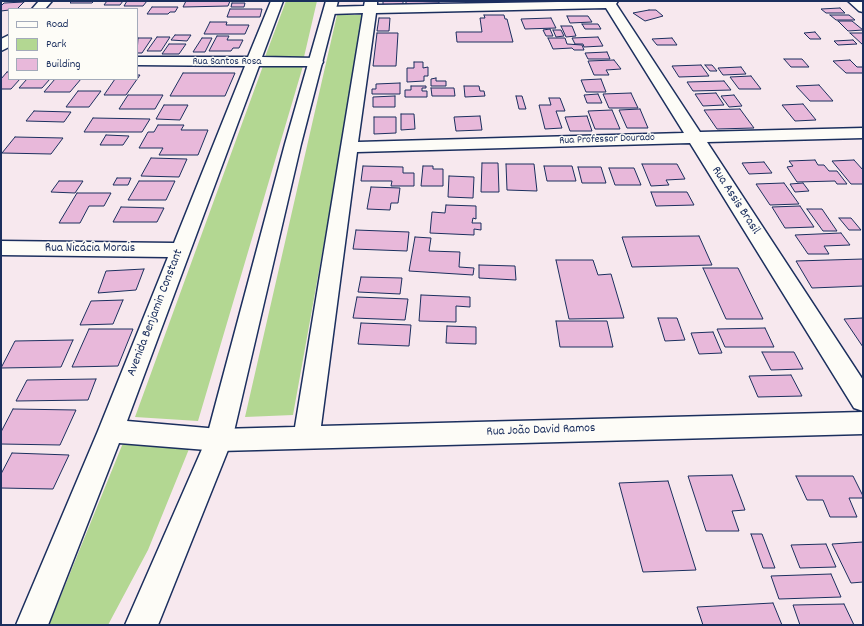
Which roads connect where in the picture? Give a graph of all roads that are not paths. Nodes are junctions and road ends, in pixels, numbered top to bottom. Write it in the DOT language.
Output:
graph roads {
  1 [pos="277,1"];
  2 [pos="854,1"];
  3 [pos="610,2"];
  4 [pos="371,5"];
  5 [pos="331,6"];
  6 [pos="863,8"];
  7 [pos="8,41"];
  8 [pos="2,56"];
  9 [pos="138,61"];
  10 [pos="254,62"];
  11 [pos="316,62"];
  12 [pos="863,133"];
  13 [pos="694,138"];
  14 [pos="350,147"];
  15 [pos="1,248"];
  16 [pos="180,250"];
  17 [pos="863,401"];
  18 [pos="863,423"];
  19 [pos="111,431"];
  20 [pos="306,438"];
  21 [pos="218,440"];
  22 [pos="32,625"];
  23 [pos="140,625"];
  1 -- 10 [label="street, Avenida Benjamin Constant"];
  2 -- 6 [label="street"];
  3 -- 4 [label="street"];
  3 -- 13 [label="street, Rua Assis Brasil"];
  4 -- 5 [label="street"];
  4 -- 14 [label="street"];
  5 -- 11 [label="street"];
  7 -- 8 [label="street"];
  9 -- 10 [label="street, Rua Santos Rosa"];
  10 -- 11 [label="street, Rua Santos Rosa"];
  10 -- 16 [label="street, Avenida Benjamin Constant"];
  11 -- 21 [label="street"];
  12 -- 13 [label="street, Rua Professor Dourado"];
  13 -- 14 [label="street, Rua Professor Dourado"];
  13 -- 17 [label="street, Rua Assis Brasil"];
  14 -- 20 [label="street"];
  15 -- 16 [label="street, Rua Nicácia Morais"];
  16 -- 19 [label="street, Avenida Benjamin Constant"];
  18 -- 20 [label="street, Rua João David Ramos"];
  19 -- 21 [label="street, Rua João David Ramos"];
  19 -- 22 [label="street, Avenida Benjamin Constant"];
  20 -- 21 [label="street, Rua João David Ramos"];
  21 -- 23 [label="street"];
}
